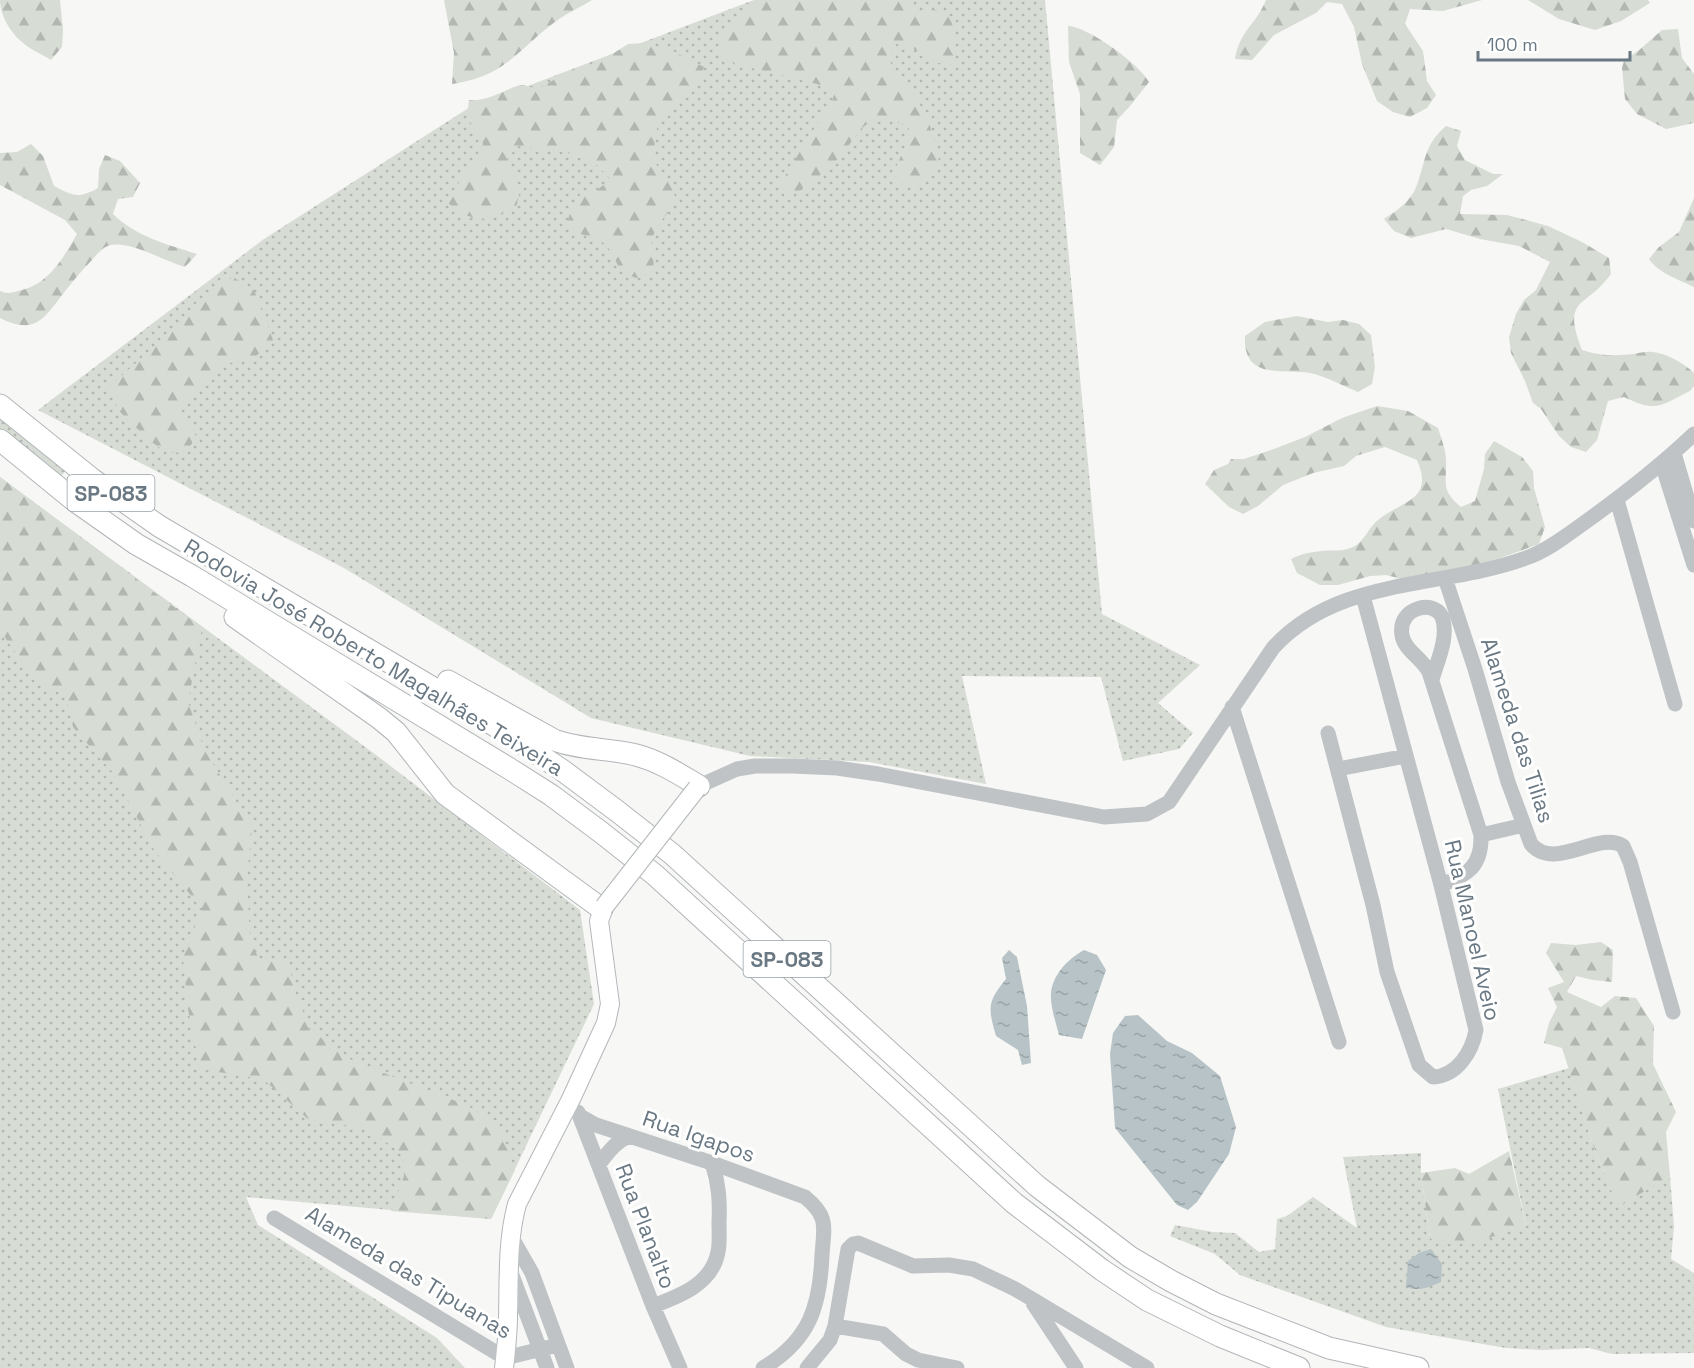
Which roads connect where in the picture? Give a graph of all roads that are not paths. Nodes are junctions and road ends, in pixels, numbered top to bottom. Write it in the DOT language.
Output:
graph roads {
  1 [pos="0,405"];
  2 [pos="1694,434"];
  3 [pos="0,440"];
  4 [pos="1674,453"];
  5 [pos="1662,464"];
  6 [pos="1617,500"];
  7 [pos="1694,521"];
  8 [pos="136,544"];
  9 [pos="1694,565"];
  10 [pos="1445,578"];
  11 [pos="268,590"];
  12 [pos="1368,594"];
  13 [pos="1432,680"];
  14 [pos="1675,704"];
  15 [pos="1232,707"];
  16 [pos="1329,733"];
  17 [pos="1406,756"];
  18 [pos="1338,769"];
  19 [pos="698,787"];
  20 [pos="1524,825"];
  21 [pos="1481,835"];
  22 [pos="1445,883"];
  23 [pos="603,908"];
  24 [pos="1673,1012"];
  25 [pos="1339,1042"];
  26 [pos="571,1099"];
  27 [pos="580,1116"];
  28 [pos="629,1136"];
  29 [pos="712,1163"];
  30 [pos="599,1164"];
  31 [pos="274,1218"];
  32 [pos="512,1238"];
  33 [pos="508,1264"];
  34 [pos="1031,1300"];
  35 [pos="653,1306"];
  36 [pos="835,1326"];
  37 [pos="558,1345"];
  38 [pos="539,1350"];
  39 [pos="505,1363"];
  40 [pos="547,1368"];
  41 [pos="567,1368"];
  42 [pos="680,1368"];
  43 [pos="763,1368"];
  44 [pos="807,1368"];
  45 [pos="957,1368"];
  46 [pos="1076,1368"];
  47 [pos="1147,1368"];
  48 [pos="1299,1368"];
  49 [pos="1418,1368"];
  1 -- 11 [label="highway, Rodovia José Roberto Magalhães Teixeira / SP-083"];
  2 -- 4 [label="street"];
  3 -- 8 [label="highway, Rodovia José Roberto Magalhães Teixeira / SP-083"];
  4 -- 5 [label="street"];
  4 -- 7 [label="street"];
  5 -- 6 [label="street"];
  5 -- 9 [label="street"];
  6 -- 10 [label="street"];
  6 -- 14 [label="street"];
  8 -- 23 [label="highway"];
  8 -- 48 [label="highway, Rodovia José Roberto Magalhães Teixeira / SP-083"];
  10 -- 12 [label="street"];
  10 -- 20 [label="street, Alameda das Tilias"];
  11 -- 19 [label="highway"];
  11 -- 49 [label="highway, Rodovia José Roberto Magalhães Teixeira / SP-083"];
  12 -- 15 [label="street"];
  12 -- 17 [label="street, Rua Manoel Aveio"];
  12 -- 22 [label="street"];
  13 -- 21 [label="street"];
  15 -- 19 [label="street"];
  15 -- 25 [label="street"];
  16 -- 18 [label="street, Rua Manoel Aveio"];
  17 -- 18 [label="street"];
  17 -- 22 [label="street, Rua Manoel Aveio"];
  18 -- 22 [label="street, Rua Manoel Aveio"];
  19 -- 23 [label="main road, bridge"];
  20 -- 21 [label="street"];
  20 -- 24 [label="street, Alameda das Tilias"];
  21 -- 22 [label="street"];
  23 -- 26 [label="main road"];
  26 -- 27 [label="street, Rua Planalto"];
  26 -- 32 [label="main road"];
  27 -- 28 [label="street, Rua Igapos"];
  27 -- 30 [label="street, Rua Planalto"];
  28 -- 29 [label="street, Rua Igapos"];
  28 -- 30 [label="street"];
  29 -- 35 [label="street"];
  29 -- 43 [label="street, Rua Igapos"];
  30 -- 35 [label="street, Rua Planalto"];
  31 -- 39 [label="street, Alameda das Tipuanas"];
  32 -- 33 [label="main road"];
  32 -- 37 [label="street"];
  33 -- 38 [label="street"];
  33 -- 39 [label="main road"];
  34 -- 36 [label="street"];
  34 -- 46 [label="street"];
  34 -- 47 [label="street"];
  35 -- 42 [label="street, Rua Planalto"];
  36 -- 44 [label="street"];
  36 -- 45 [label="street"];
  37 -- 38 [label="street, Alameda das Tipuanas"];
  37 -- 41 [label="street"];
  38 -- 39 [label="street, Alameda das Tipuanas"];
  38 -- 40 [label="street"];
}
